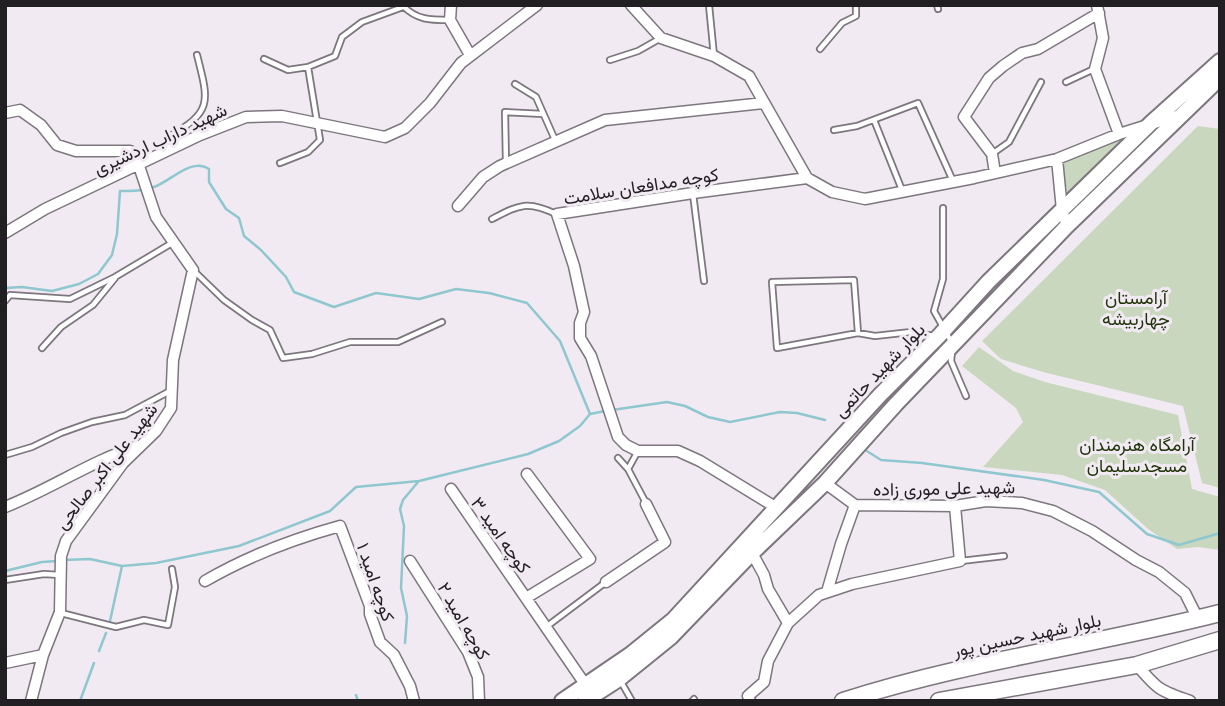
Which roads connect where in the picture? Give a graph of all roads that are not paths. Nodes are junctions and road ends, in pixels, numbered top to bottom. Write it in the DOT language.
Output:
graph roads {
  1 [pos="451,5"];
  2 [pos="537,5"];
  3 [pos="631,5"];
  4 [pos="709,5"];
  5 [pos="856,5"];
  6 [pos="403,6"];
  7 [pos="1098,9"];
  8 [pos="450,20"];
  9 [pos="661,38"];
  10 [pos="820,49"];
  11 [pos="197,55"];
  12 [pos="470,55"];
  13 [pos="714,56"];
  14 [pos="264,59"];
  15 [pos="610,60"];
  16 [pos="1220,61"];
  17 [pos="308,67"];
  18 [pos="1095,69"];
  19 [pos="1220,78"];
  20 [pos="1041,82"];
  21 [pos="1066,82"];
  22 [pos="515,84"];
  23 [pos="1193,95"];
  24 [pos="764,103"];
  25 [pos="5,113"];
  26 [pos="543,114"];
  27 [pos="1182,114"];
  28 [pos="874,120"];
  29 [pos="318,122"];
  30 [pos="1152,123"];
  31 [pos="834,130"];
  32 [pos="1119,134"];
  33 [pos="556,142"];
  34 [pos="164,153"];
  35 [pos="992,154"];
  36 [pos="1057,159"];
  37 [pos="280,163"];
  38 [pos="506,164"];
  39 [pos="139,166"];
  40 [pos="995,173"];
  41 [pos="807,178"];
  42 [pos="953,182"];
  43 [pos="903,191"];
  44 [pos="693,193"];
  45 [pos="458,206"];
  46 [pos="943,208"];
  47 [pos="1062,210"];
  48 [pos="557,214"];
  49 [pos="492,219"];
  50 [pos="1066,226"];
  51 [pos="5,233"];
  52 [pos="173,242"];
  53 [pos="193,270"];
  54 [pos="115,277"];
  55 [pos="704,281"];
  56 [pos="5,301"];
  57 [pos="442,323"];
  58 [pos="858,333"];
  59 [pos="941,333"];
  60 [pos="953,344"];
  61 [pos="42,348"];
  62 [pos="173,389"];
  63 [pos="966,396"];
  64 [pos="140,445"];
  65 [pos="638,451"];
  66 [pos="5,455"];
  67 [pos="618,458"];
  68 [pos="628,469"];
  69 [pos="527,474"];
  70 [pos="825,483"];
  71 [pos="451,489"];
  72 [pos="646,504"];
  73 [pos="855,505"];
  74 [pos="956,506"];
  75 [pos="5,507"];
  76 [pos="777,508"];
  77 [pos="752,553"];
  78 [pos="1004,556"];
  79 [pos="410,561"];
  80 [pos="960,561"];
  81 [pos="172,569"];
  82 [pos="60,571"];
  83 [pos="5,580"];
  84 [pos="205,581"];
  85 [pos="606,582"];
  86 [pos="827,592"];
  87 [pos="526,598"];
  88 [pos="60,612"];
  89 [pos="1220,613"];
  90 [pos="1198,619"];
  91 [pos="788,623"];
  92 [pos="546,627"];
  93 [pos="1220,640"];
  94 [pos="43,655"];
  95 [pos="5,663"];
  96 [pos="1137,665"];
  97 [pos="619,679"];
  98 [pos="588,694"];
  99 [pos="32,701"];
  100 [pos="414,701"];
  101 [pos="479,701"];
  102 [pos="562,701"];
  103 [pos="632,701"];
  104 [pos="750,701"];
  105 [pos="844,701"];
  106 [pos="939,701"];
  107 [pos="1190,701"];
  1 -- 8 [label="street"];
  2 -- 12 [label="street, شهید داراب اردشیری"];
  3 -- 9 [label="street"];
  4 -- 13 [label="lane"];
  5 -- 10 [label="lane"];
  6 -- 8 [label="lane"];
  6 -- 17 [label="lane"];
  7 -- 18 [label="street"];
  7 -- 35 [label="street"];
  8 -- 12 [label="street"];
  9 -- 13 [label="street"];
  9 -- 15 [label="lane"];
  11 -- 34 [label="lane"];
  12 -- 29 [label="street, شهید داراب اردشیری"];
  13 -- 24 [label="street"];
  14 -- 17 [label="lane"];
  16 -- 23 [label="main road, بلوار شهید حاتمی"];
  17 -- 29 [label="lane"];
  18 -- 21 [label="lane"];
  18 -- 32 [label="street"];
  19 -- 23 [label="main road, بلوار شهید حاتمی"];
  20 -- 35 [label="lane"];
  22 -- 26 [label="lane"];
  23 -- 27 [label="main road, بلوار شهید حاتمی"];
  23 -- 30 [label="main road, بلوار شهید حاتمی"];
  24 -- 33 [label="street"];
  24 -- 41 [label="street"];
  25 -- 39 [label="street"];
  26 -- 33 [label="lane"];
  26 -- 38 [label="lane"];
  27 -- 30 [label="street"];
  27 -- 50 [label="main road, بلوار شهید حاتمی"];
  28 -- 31 [label="lane"];
  28 -- 42 [label="lane"];
  28 -- 43 [label="lane"];
  29 -- 34 [label="street, شهید داراب اردشیری"];
  29 -- 37 [label="lane"];
  30 -- 32 [label="street"];
  30 -- 47 [label="main road, بلوار شهید حاتمی"];
  32 -- 36 [label="street"];
  33 -- 38 [label="street"];
  34 -- 39 [label="street, شهید داراب اردشیری"];
  35 -- 40 [label="street"];
  36 -- 40 [label="street"];
  36 -- 47 [label="street"];
  38 -- 45 [label="street"];
  39 -- 51 [label="street, شهید داراب اردشیری"];
  39 -- 52 [label="street"];
  40 -- 42 [label="street"];
  41 -- 43 [label="street"];
  41 -- 44 [label="street, کوچه مدافعان سلامت"];
  42 -- 43 [label="street"];
  44 -- 48 [label="street, کوچه مدافعان سلامت"];
  44 -- 55 [label="lane"];
  46 -- 59 [label="lane"];
  47 -- 50 [label="street"];
  47 -- 59 [label="main road, بلوار شهید حاتمی"];
  48 -- 49 [label="lane"];
  48 -- 65 [label="street, کوچه مدافعان سلامت"];
  50 -- 60 [label="main road, بلوار شهید حاتمی"];
  52 -- 53 [label="street"];
  52 -- 54 [label="lane"];
  53 -- 57 [label="lane"];
  53 -- 62 [label="street, شهید علی اکبر صالحی"];
  54 -- 56 [label="lane"];
  54 -- 61 [label="lane"];
  58 -- 58 [label="lane"];
  58 -- 59 [label="lane"];
  59 -- 60 [label="lane"];
  59 -- 76 [label="main road, بلوار شهید حاتمی"];
  60 -- 63 [label="lane"];
  60 -- 70 [label="main road, بلوار شهید حاتمی"];
  62 -- 64 [label="street, شهید علی اکبر صالحی"];
  62 -- 66 [label="lane"];
  64 -- 75 [label="street"];
  64 -- 82 [label="street, شهید علی اکبر صالحی"];
  65 -- 68 [label="lane"];
  65 -- 76 [label="street"];
  67 -- 68 [label="lane"];
  68 -- 72 [label="lane"];
  69 -- 87 [label="street, کوچه امید ۳"];
  70 -- 73 [label="street, شهید علی موری زاده"];
  70 -- 77 [label="main road, بلوار شهید حاتمی"];
  71 -- 87 [label="street, کوچه امید ۳"];
  72 -- 85 [label="street"];
  73 -- 74 [label="street, شهید علی موری زاده"];
  73 -- 86 [label="street"];
  74 -- 80 [label="street"];
  74 -- 90 [label="street, شهید علی موری زاده"];
  76 -- 98 [label="main road, بلوار شهید حاتمی"];
  77 -- 91 [label="street"];
  77 -- 97 [label="main road, بلوار شهید حاتمی"];
  78 -- 80 [label="lane"];
  79 -- 101 [label="street, کوچه امید ۲"];
  80 -- 86 [label="street"];
  81 -- 88 [label="lane"];
  82 -- 83 [label="lane"];
  82 -- 88 [label="street"];
  84 -- 100 [label="street, کوچه امید ۱"];
  85 -- 92 [label="lane"];
  86 -- 91 [label="street"];
  87 -- 92 [label="street, کوچه امید ۳"];
  88 -- 94 [label="street"];
  89 -- 90 [label="main road, بلوار شهيد حسین پور"];
  90 -- 105 [label="main road, بلوار شهيد حسین پور"];
  91 -- 104 [label="street"];
  92 -- 98 [label="street, کوچه امید ۳"];
  93 -- 96 [label="main road"];
  94 -- 95 [label="street"];
  94 -- 99 [label="street"];
  96 -- 106 [label="main road"];
  96 -- 107 [label="street"];
  97 -- 98 [label="main road, بلوار شهید حاتمی"];
  97 -- 103 [label="lane"];
  98 -- 102 [label="main road, بلوار شهید حاتمی"];
}
